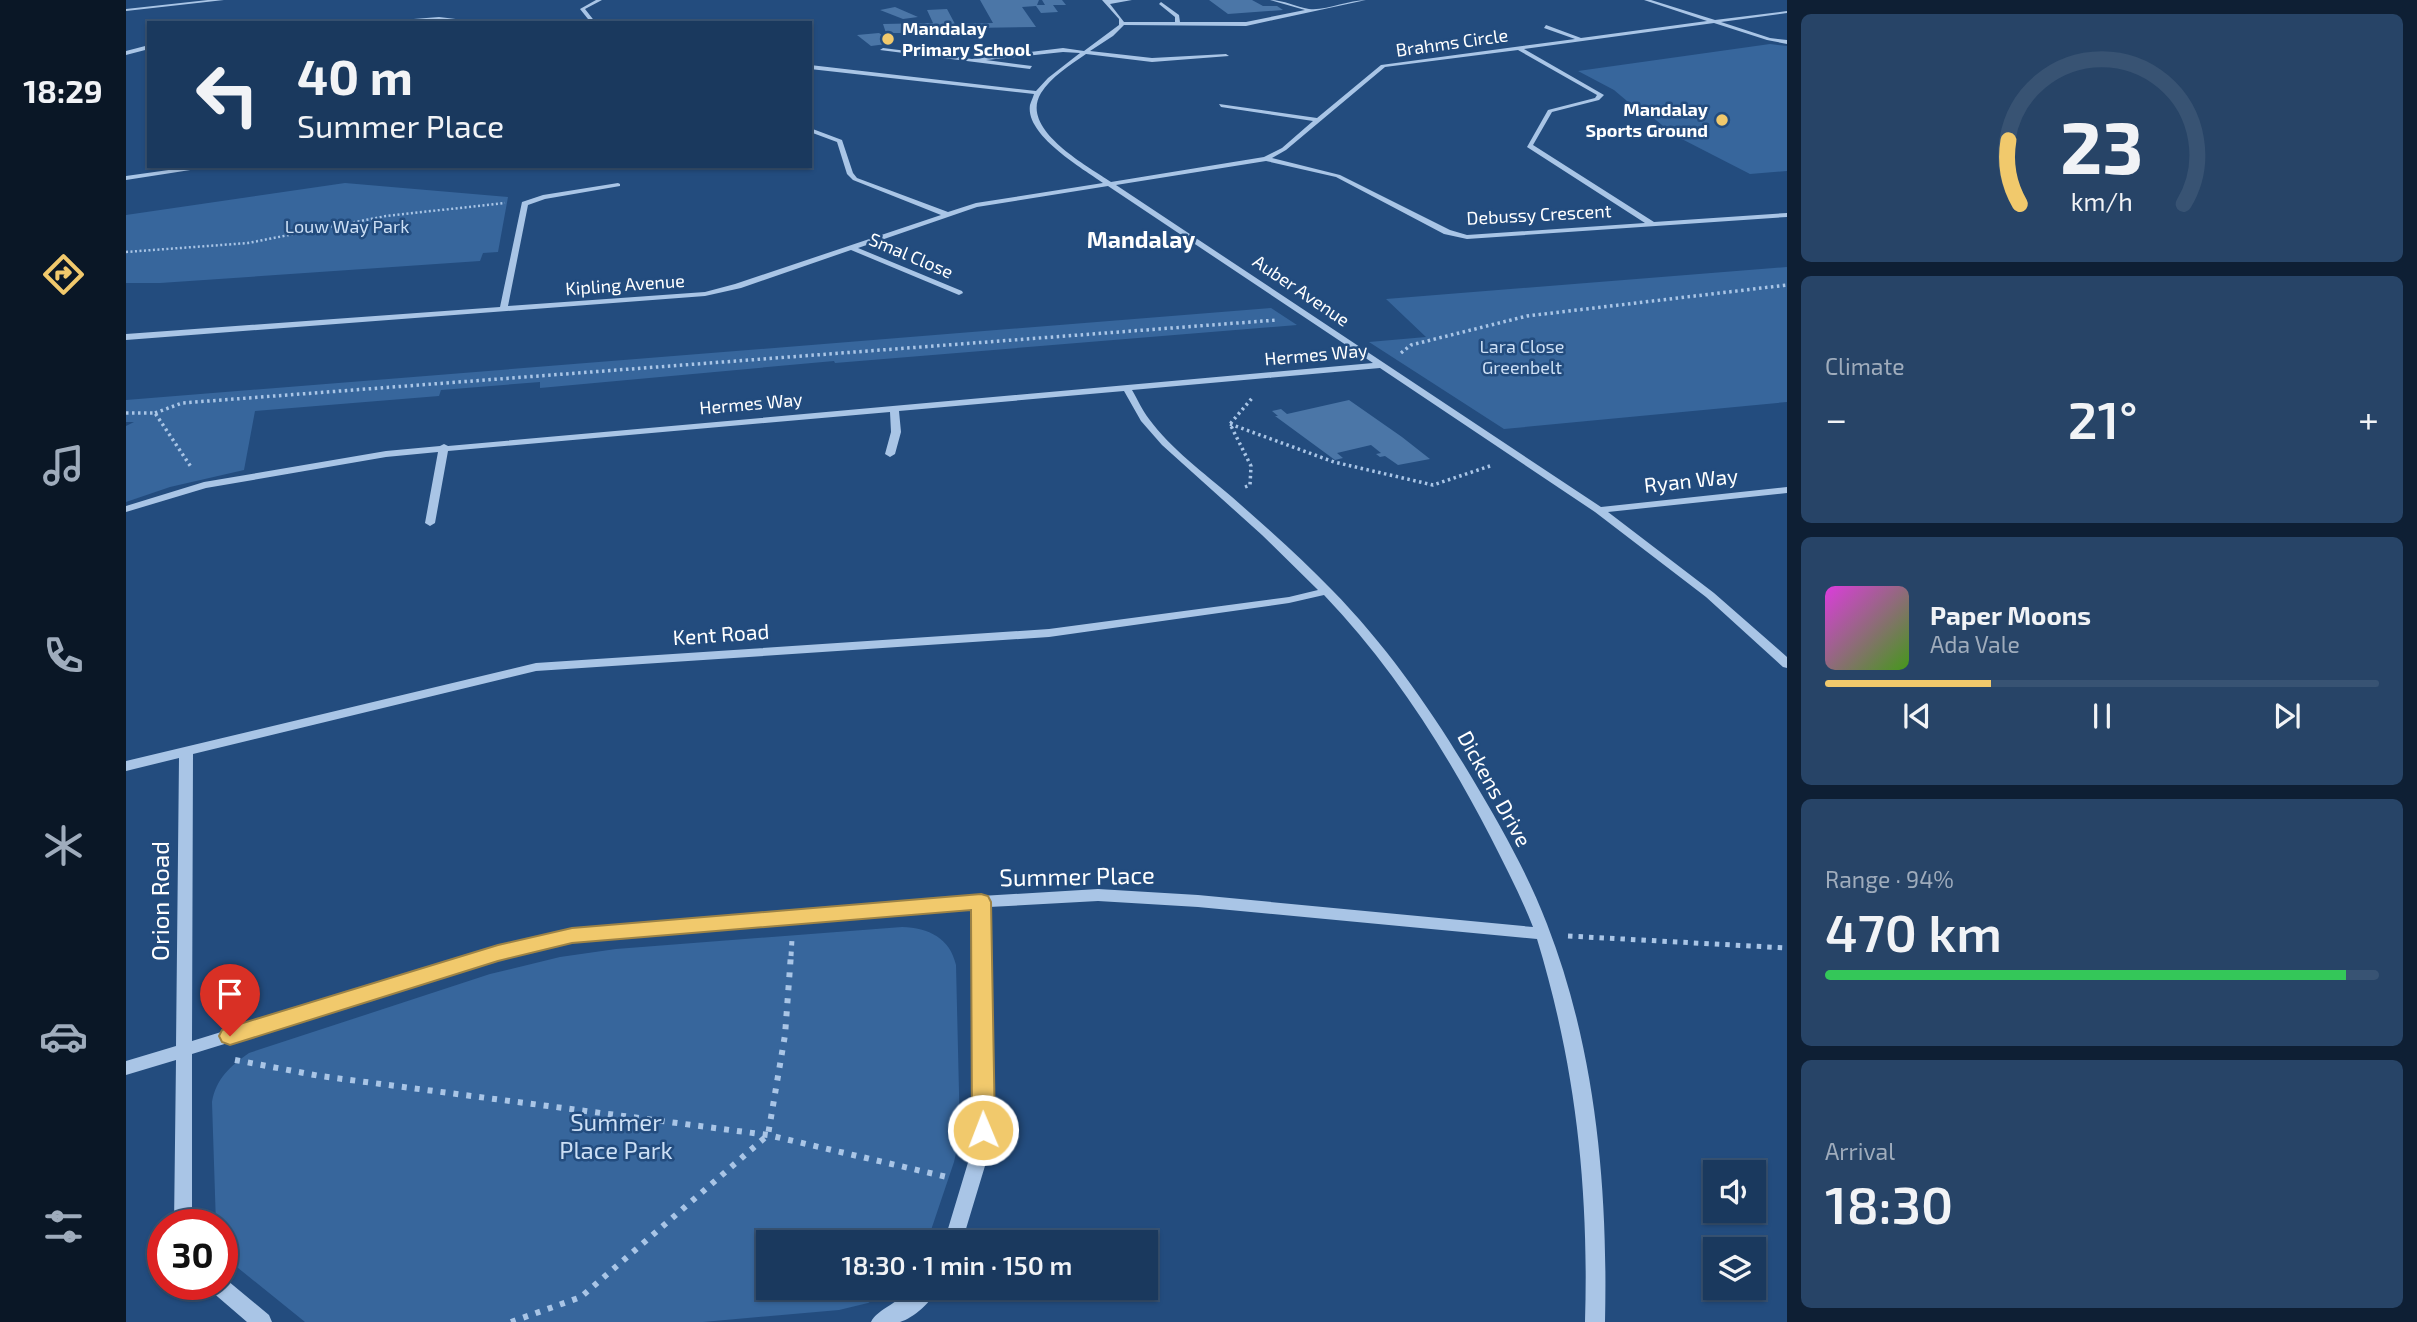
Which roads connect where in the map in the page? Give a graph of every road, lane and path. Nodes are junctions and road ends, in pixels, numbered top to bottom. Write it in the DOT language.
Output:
graph roads {
  1 [pos="222,0"];
  2 [pos="600,0"];
  3 [pos="1130,0"];
  4 [pos="1272,0"];
  5 [pos="1363,0"];
  6 [pos="1646,0"];
  7 [pos="1106,2"];
  8 [pos="1161,3"];
  9 [pos="126,10"];
  10 [pos="1313,11"];
  11 [pos="1787,12"];
  12 [pos="402,21"];
  13 [pos="463,21"];
  14 [pos="593,21"];
  15 [pos="1122,23"];
  16 [pos="1714,23"];
  17 [pos="1178,24"];
  18 [pos="1546,27"];
  19 [pos="1582,40"];
  20 [pos="1787,42"];
  21 [pos="147,47"];
  22 [pos="1519,48"];
  23 [pos="883,50"];
  24 [pos="126,52"];
  25 [pos="1086,52"];
  26 [pos="1226,56"];
  27 [pos="973,60"];
  28 [pos="812,67"];
  29 [pos="1030,67"];
  30 [pos="1038,93"];
  31 [pos="1220,105"];
  32 [pos="1318,120"];
  33 [pos="812,131"];
  34 [pos="1266,159"];
  35 [pos="198,168"];
  36 [pos="126,178"];
  37 [pos="1111,184"];
  38 [pos="618,185"];
  39 [pos="530,201"];
  40 [pos="946,214"];
  41 [pos="1787,215"];
  42 [pos="1652,225"];
  43 [pos="850,247"];
  44 [pos="126,252"];
  45 [pos="1787,285"];
  46 [pos="959,293"];
  47 [pos="503,310"];
  48 [pos="1313,318"];
  49 [pos="126,337"];
  50 [pos="1384,365"];
  51 [pos="1267,376"];
  52 [pos="1126,387"];
  53 [pos="894,408"];
  54 [pos="126,413"];
  55 [pos="155,413"];
  56 [pos="1230,424"];
  57 [pos="444,447"];
  58 [pos="890,454"];
  59 [pos="1520,456"];
  60 [pos="204,485"];
  61 [pos="1787,490"];
  62 [pos="1222,495"];
  63 [pos="126,509"];
  64 [pos="1600,510"];
  65 [pos="430,523"];
  66 [pos="1327,592"];
  67 [pos="1787,664"];
  68 [pos="186,751"];
  69 [pos="126,766"];
  70 [pos="981,902"];
  71 [pos="794,917"];
  72 [pos="1543,934"];
  73 [pos="1570,936"];
  74 [pos="1787,948"];
  75 [pos="184,1051"];
  76 [pos="126,1068"];
  77 [pos="768,1135"];
  78 [pos="972,1183"];
  79 [pos="183,1209"];
  80 [pos="957,1230"];
  81 [pos="237,1300"];
  82 [pos="916,1300"];
  83 [pos="262,1322"];
  84 [pos="511,1322"];
  85 [pos="881,1322"];
  86 [pos="1595,1322"];
  1 -- 9 [label="street"];
  2 -- 14 [label="street"];
  3 -- 7 [label="street"];
  4 -- 10 [label="street"];
  5 -- 10 [label="street"];
  6 -- 16 [label="street"];
  7 -- 15 [label="street"];
  8 -- 17 [label="street"];
  10 -- 17 [label="street"];
  11 -- 16 [label="street, Brahms Circle"];
  12 -- 13 [label="street"];
  15 -- 17 [label="street"];
  15 -- 25 [label="street"];
  16 -- 19 [label="street, Brahms Circle"];
  16 -- 20 [label="street"];
  18 -- 19 [label="street"];
  19 -- 22 [label="street, Brahms Circle"];
  21 -- 24 [label="street"];
  22 -- 32 [label="street, Brahms Circle"];
  22 -- 42 [label="street"];
  23 -- 27 [label="street"];
  25 -- 26 [label="street"];
  25 -- 27 [label="street"];
  25 -- 30 [label="street"];
  27 -- 29 [label="street"];
  28 -- 30 [label="street"];
  30 -- 37 [label="street, Auber Avenue"];
  31 -- 32 [label="street"];
  32 -- 34 [label="street, Brahms Circle"];
  33 -- 40 [label="street"];
  34 -- 37 [label="street, Brahms Circle"];
  34 -- 42 [label="street, Debussy Crescent"];
  35 -- 36 [label="street"];
  37 -- 40 [label="street, Kipling Avenue"];
  37 -- 48 [label="street, Auber Avenue"];
  38 -- 39 [label="street"];
  39 -- 44 [label="path"];
  39 -- 47 [label="street"];
  40 -- 43 [label="street, Kipling Avenue"];
  41 -- 42 [label="street, Debussy Crescent"];
  43 -- 46 [label="street, Smal Close"];
  43 -- 47 [label="street, Kipling Avenue"];
  45 -- 50 [label="path"];
  47 -- 49 [label="street, Kipling Avenue"];
  48 -- 50 [label="street, Auber Avenue"];
  48 -- 55 [label="path"];
  50 -- 51 [label="street, Hermes Way"];
  50 -- 59 [label="street, Auber Avenue"];
  51 -- 52 [label="street, Hermes Way"];
  51 -- 56 [label="path"];
  52 -- 53 [label="street, Hermes Way"];
  52 -- 62 [label="street, Dickens Drive"];
  53 -- 57 [label="street, Hermes Way"];
  53 -- 58 [label="street"];
  54 -- 55 [label="path"];
  55 -- 60 [label="path"];
  56 -- 59 [label="path"];
  56 -- 62 [label="path"];
  57 -- 60 [label="street, Hermes Way"];
  57 -- 65 [label="street"];
  59 -- 64 [label="street, Auber Avenue"];
  60 -- 63 [label="street, Hermes Way"];
  61 -- 64 [label="street, Ryan Way"];
  62 -- 66 [label="street, Dickens Drive"];
  64 -- 67 [label="street, Auber Avenue"];
  66 -- 68 [label="street, Kent Road"];
  66 -- 72 [label="street, Dickens Drive"];
  68 -- 69 [label="street, Kent Road"];
  68 -- 75 [label="street, Orion Road"];
  70 -- 71 [label="street, Summer Place"];
  70 -- 72 [label="street, Summer Place"];
  70 -- 78 [label="street"];
  71 -- 75 [label="street, Summer Place"];
  71 -- 77 [label="path"];
  72 -- 86 [label="street, Dickens Drive"];
  73 -- 74 [label="path"];
  75 -- 76 [label="street, Summer Place"];
  75 -- 77 [label="path"];
  75 -- 79 [label="street"];
  77 -- 78 [label="path"];
  77 -- 84 [label="path"];
  78 -- 80 [label="street"];
  81 -- 83 [label="street"];
  82 -- 85 [label="street"];
}
